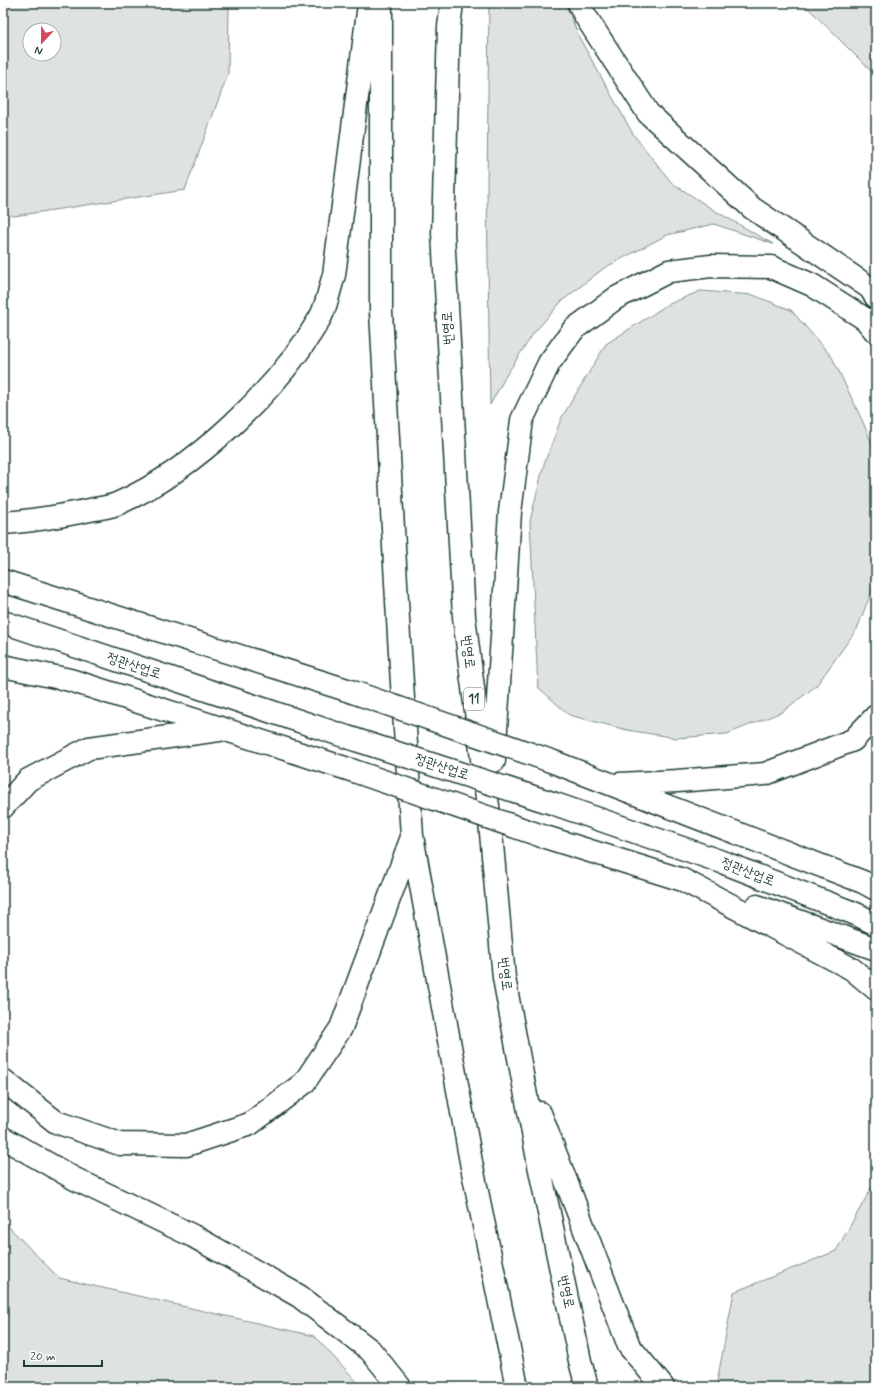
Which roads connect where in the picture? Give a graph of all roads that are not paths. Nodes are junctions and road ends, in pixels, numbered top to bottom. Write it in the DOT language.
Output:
graph roads {
  1 [pos="370,3"];
  2 [pos="381,3"];
  3 [pos="452,3"];
  4 [pos="579,3"];
  5 [pos="876,297"];
  6 [pos="876,332"];
  7 [pos="3,523"];
  8 [pos="3,581"];
  9 [pos="3,622"];
  10 [pos="3,666"];
  11 [pos="876,716"];
  12 [pos="224,729"];
  13 [pos="611,785"];
  14 [pos="3,807"];
  15 [pos="490,822"];
  16 [pos="412,836"];
  17 [pos="683,880"];
  18 [pos="876,889"];
  19 [pos="876,924"];
  20 [pos="876,949"];
  21 [pos="876,989"];
  22 [pos="520,1061"];
  23 [pos="3,1080"];
  24 [pos="3,1138"];
  25 [pos="400,1387"];
  26 [pos="517,1387"];
  27 [pos="588,1387"];
  28 [pos="663,1387"];
  1 -- 7 [label="highway"];
  2 -- 16 [label="highway"];
  3 -- 15 [label="highway, 번영로 / 11"];
  4 -- 5 [label="highway"];
  6 -- 15 [label="highway"];
  8 -- 13 [label="highway, bridge"];
  9 -- 19 [label="highway, 정관산업로, bridge"];
  10 -- 12 [label="highway"];
  11 -- 13 [label="highway"];
  12 -- 14 [label="highway"];
  12 -- 17 [label="highway, bridge"];
  13 -- 18 [label="highway"];
  15 -- 22 [label="highway, 번영로 / 11"];
  16 -- 23 [label="highway"];
  16 -- 26 [label="highway"];
  17 -- 20 [label="highway"];
  17 -- 21 [label="highway"];
  22 -- 27 [label="highway, 번영로 / 11"];
  22 -- 28 [label="highway"];
  24 -- 25 [label="highway"];
}
